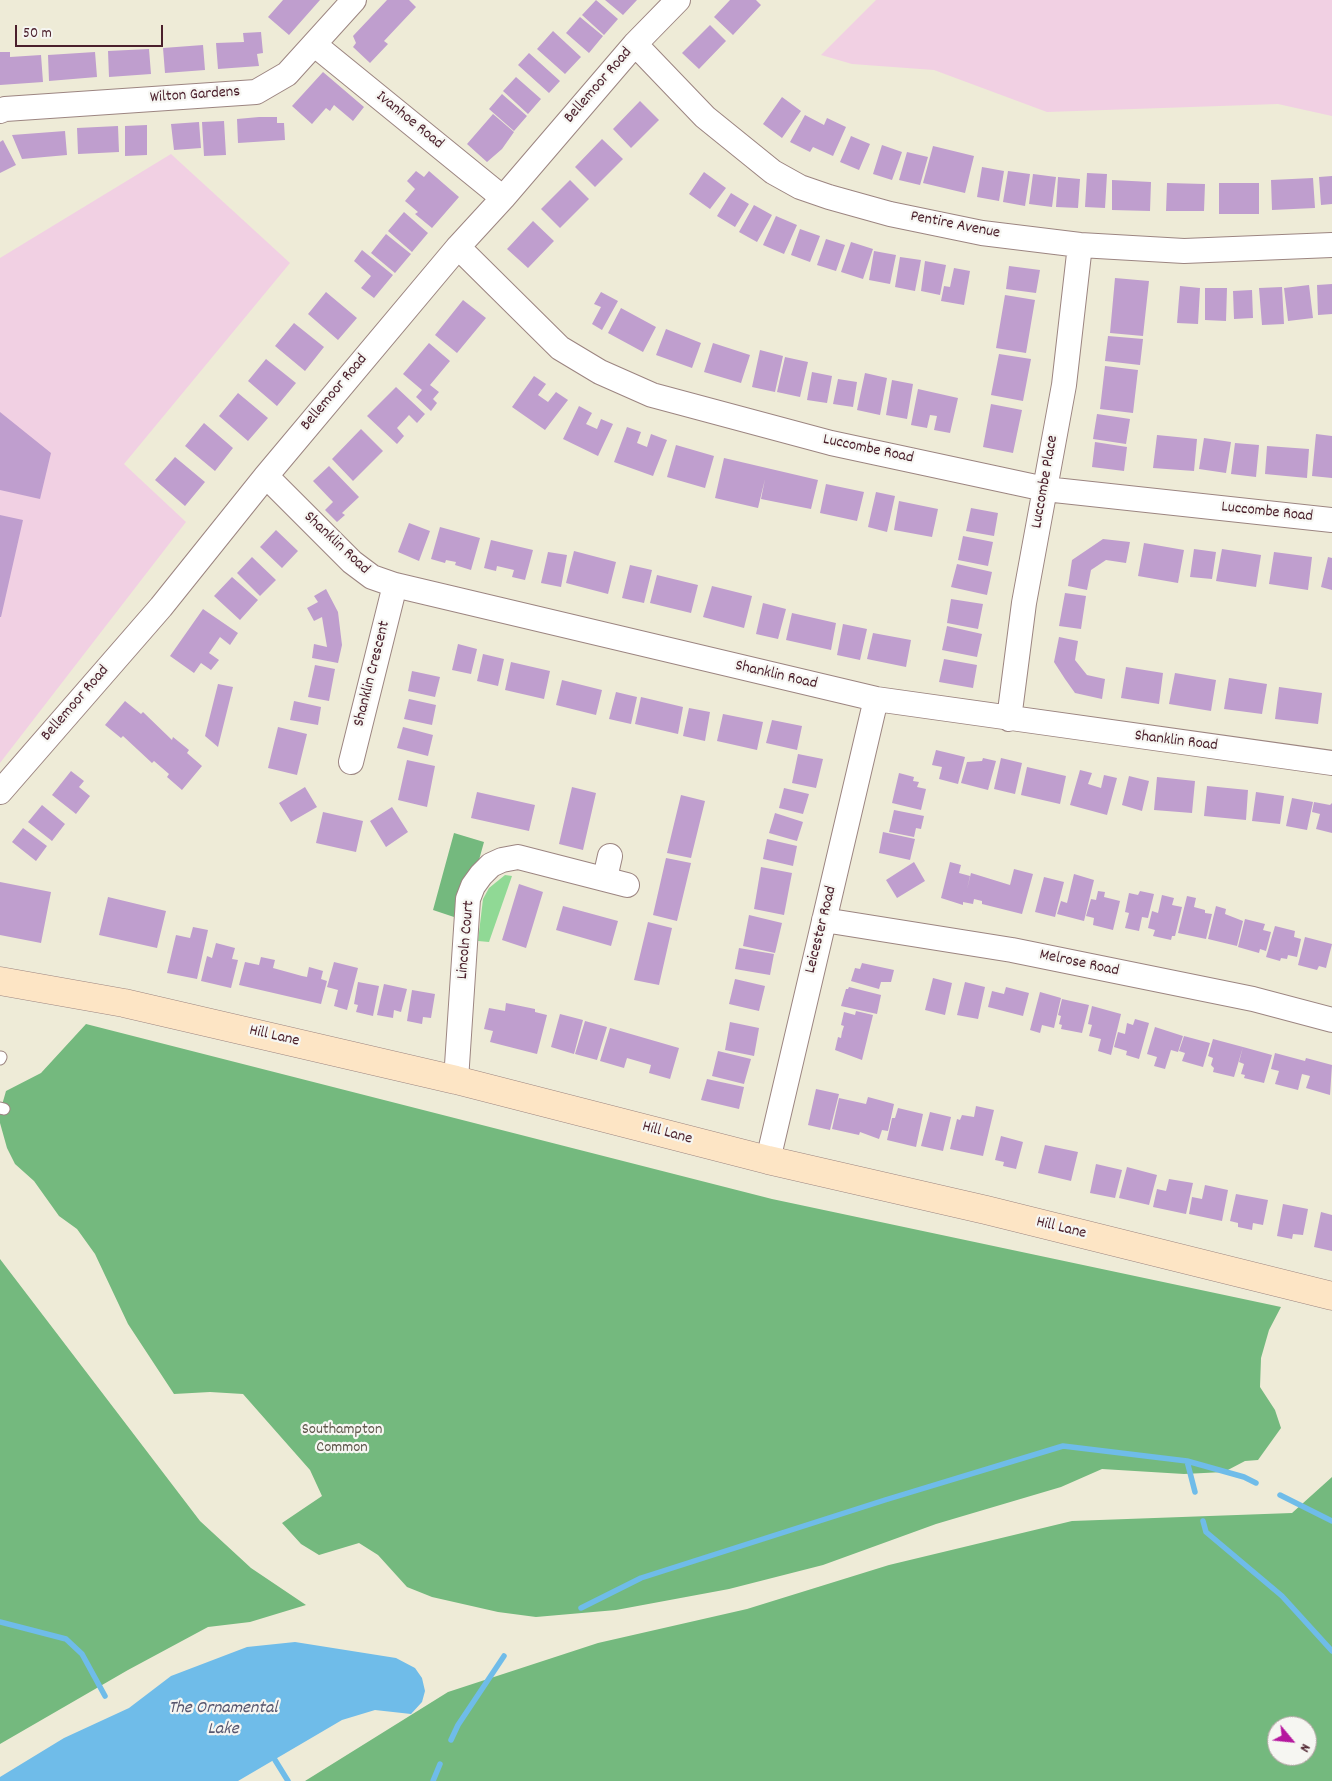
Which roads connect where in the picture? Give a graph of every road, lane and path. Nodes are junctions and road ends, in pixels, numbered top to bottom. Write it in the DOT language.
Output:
graph roads {
  1 [pos="354,0"];
  2 [pos="678,0"];
  3 [pos="635,44"];
  4 [pos="315,45"];
  5 [pos="0,111"];
  6 [pos="503,198"];
  7 [pos="1080,245"];
  8 [pos="1332,245"];
  9 [pos="458,247"];
  10 [pos="266,476"];
  11 [pos="1044,489"];
  12 [pos="1332,520"];
  13 [pos="395,585"];
  14 [pos="876,699"];
  15 [pos="1009,719"];
  16 [pos="351,762"];
  17 [pos="1332,763"];
  18 [pos="0,792"];
  19 [pos="614,873"];
  20 [pos="824,920"];
  21 [pos="0,981"];
  22 [pos="1332,1020"];
  23 [pos="456,1080"];
  24 [pos="768,1160"];
  25 [pos="1332,1296"];
  1 -- 4 [label="street, Wilton Gardens"];
  2 -- 3 [label="street, Bellemoor Road"];
  3 -- 6 [label="street, Bellemoor Road"];
  3 -- 7 [label="street, Pentire Avenue"];
  4 -- 5 [label="street, Wilton Gardens"];
  4 -- 6 [label="street, Ivanhoe Road"];
  6 -- 9 [label="street, Bellemoor Road"];
  7 -- 8 [label="street, Pentire Avenue"];
  7 -- 11 [label="street, Luccombe Place"];
  9 -- 10 [label="street, Bellemoor Road"];
  9 -- 11 [label="street, Luccombe Road"];
  10 -- 13 [label="street, Shanklin Road"];
  10 -- 18 [label="street, Bellemoor Road"];
  11 -- 12 [label="street, Luccombe Road"];
  11 -- 15 [label="street, Luccombe Place"];
  13 -- 14 [label="street, Shanklin Road"];
  13 -- 16 [label="street, Shanklin Crescent"];
  14 -- 15 [label="street, Shanklin Road"];
  14 -- 20 [label="street, Leicester Road"];
  15 -- 17 [label="street, Shanklin Road"];
  19 -- 23 [label="street, Lincoln Court"];
  20 -- 22 [label="street, Melrose Road"];
  20 -- 24 [label="street, Leicester Road"];
  21 -- 23 [label="street, Hill Lane"];
  23 -- 24 [label="street, Hill Lane"];
  24 -- 25 [label="street, Hill Lane"];
}
